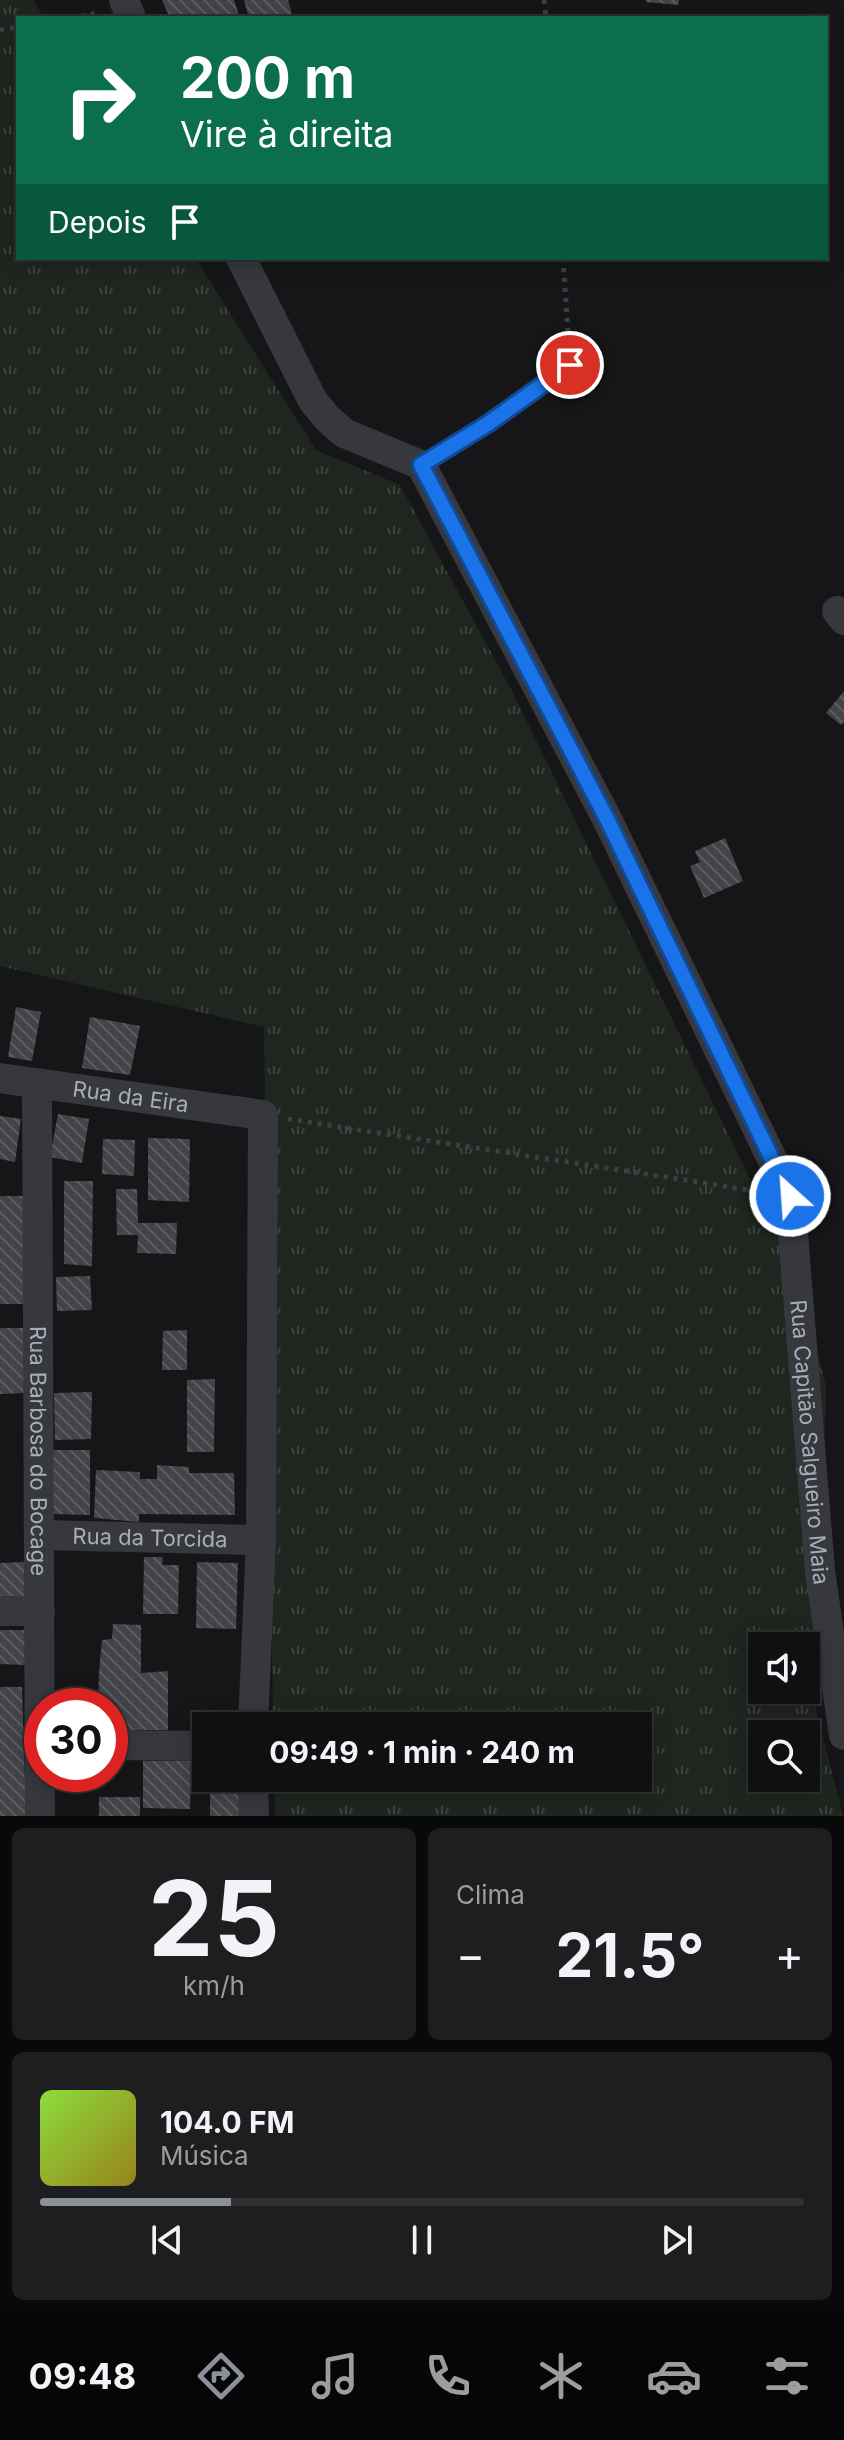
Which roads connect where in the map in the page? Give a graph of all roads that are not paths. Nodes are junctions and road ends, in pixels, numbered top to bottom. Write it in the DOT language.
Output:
graph roads {
  1 [pos="242,260"];
  2 [pos="570,365"];
  3 [pos="421,465"];
  4 [pos="0,1078"];
  5 [pos="37,1085"];
  6 [pos="40,1535"];
  7 [pos="261,1540"];
  8 [pos="0,1611"];
  9 [pos="40,1611"];
  10 [pos="41,1688"];
  11 [pos="254,1712"];
  12 [pos="844,1735"];
  13 [pos="128,1745"];
  14 [pos="192,1746"];
  15 [pos="41,1792"];
  16 [pos="253,1792"];
  17 [pos="40,1816"];
  18 [pos="254,1816"];
  1 -- 3 [label="street"];
  2 -- 3 [label="lane"];
  3 -- 12 [label="street, Rua Capitão Salgueiro Maia"];
  4 -- 5 [label="street, Rua da Eira"];
  5 -- 6 [label="street, Rua Barbosa do Bocage"];
  5 -- 7 [label="street, Rua da Eira"];
  6 -- 7 [label="street, Rua da Torcida"];
  6 -- 9 [label="street, Rua Barbosa do Bocage"];
  7 -- 11 [label="street"];
  8 -- 9 [label="street"];
  9 -- 10 [label="street, Rua Barbosa do Bocage"];
  13 -- 14 [label="street"];
  15 -- 17 [label="street, Rua Barbosa do Bocage"];
  16 -- 18 [label="street"];
}
